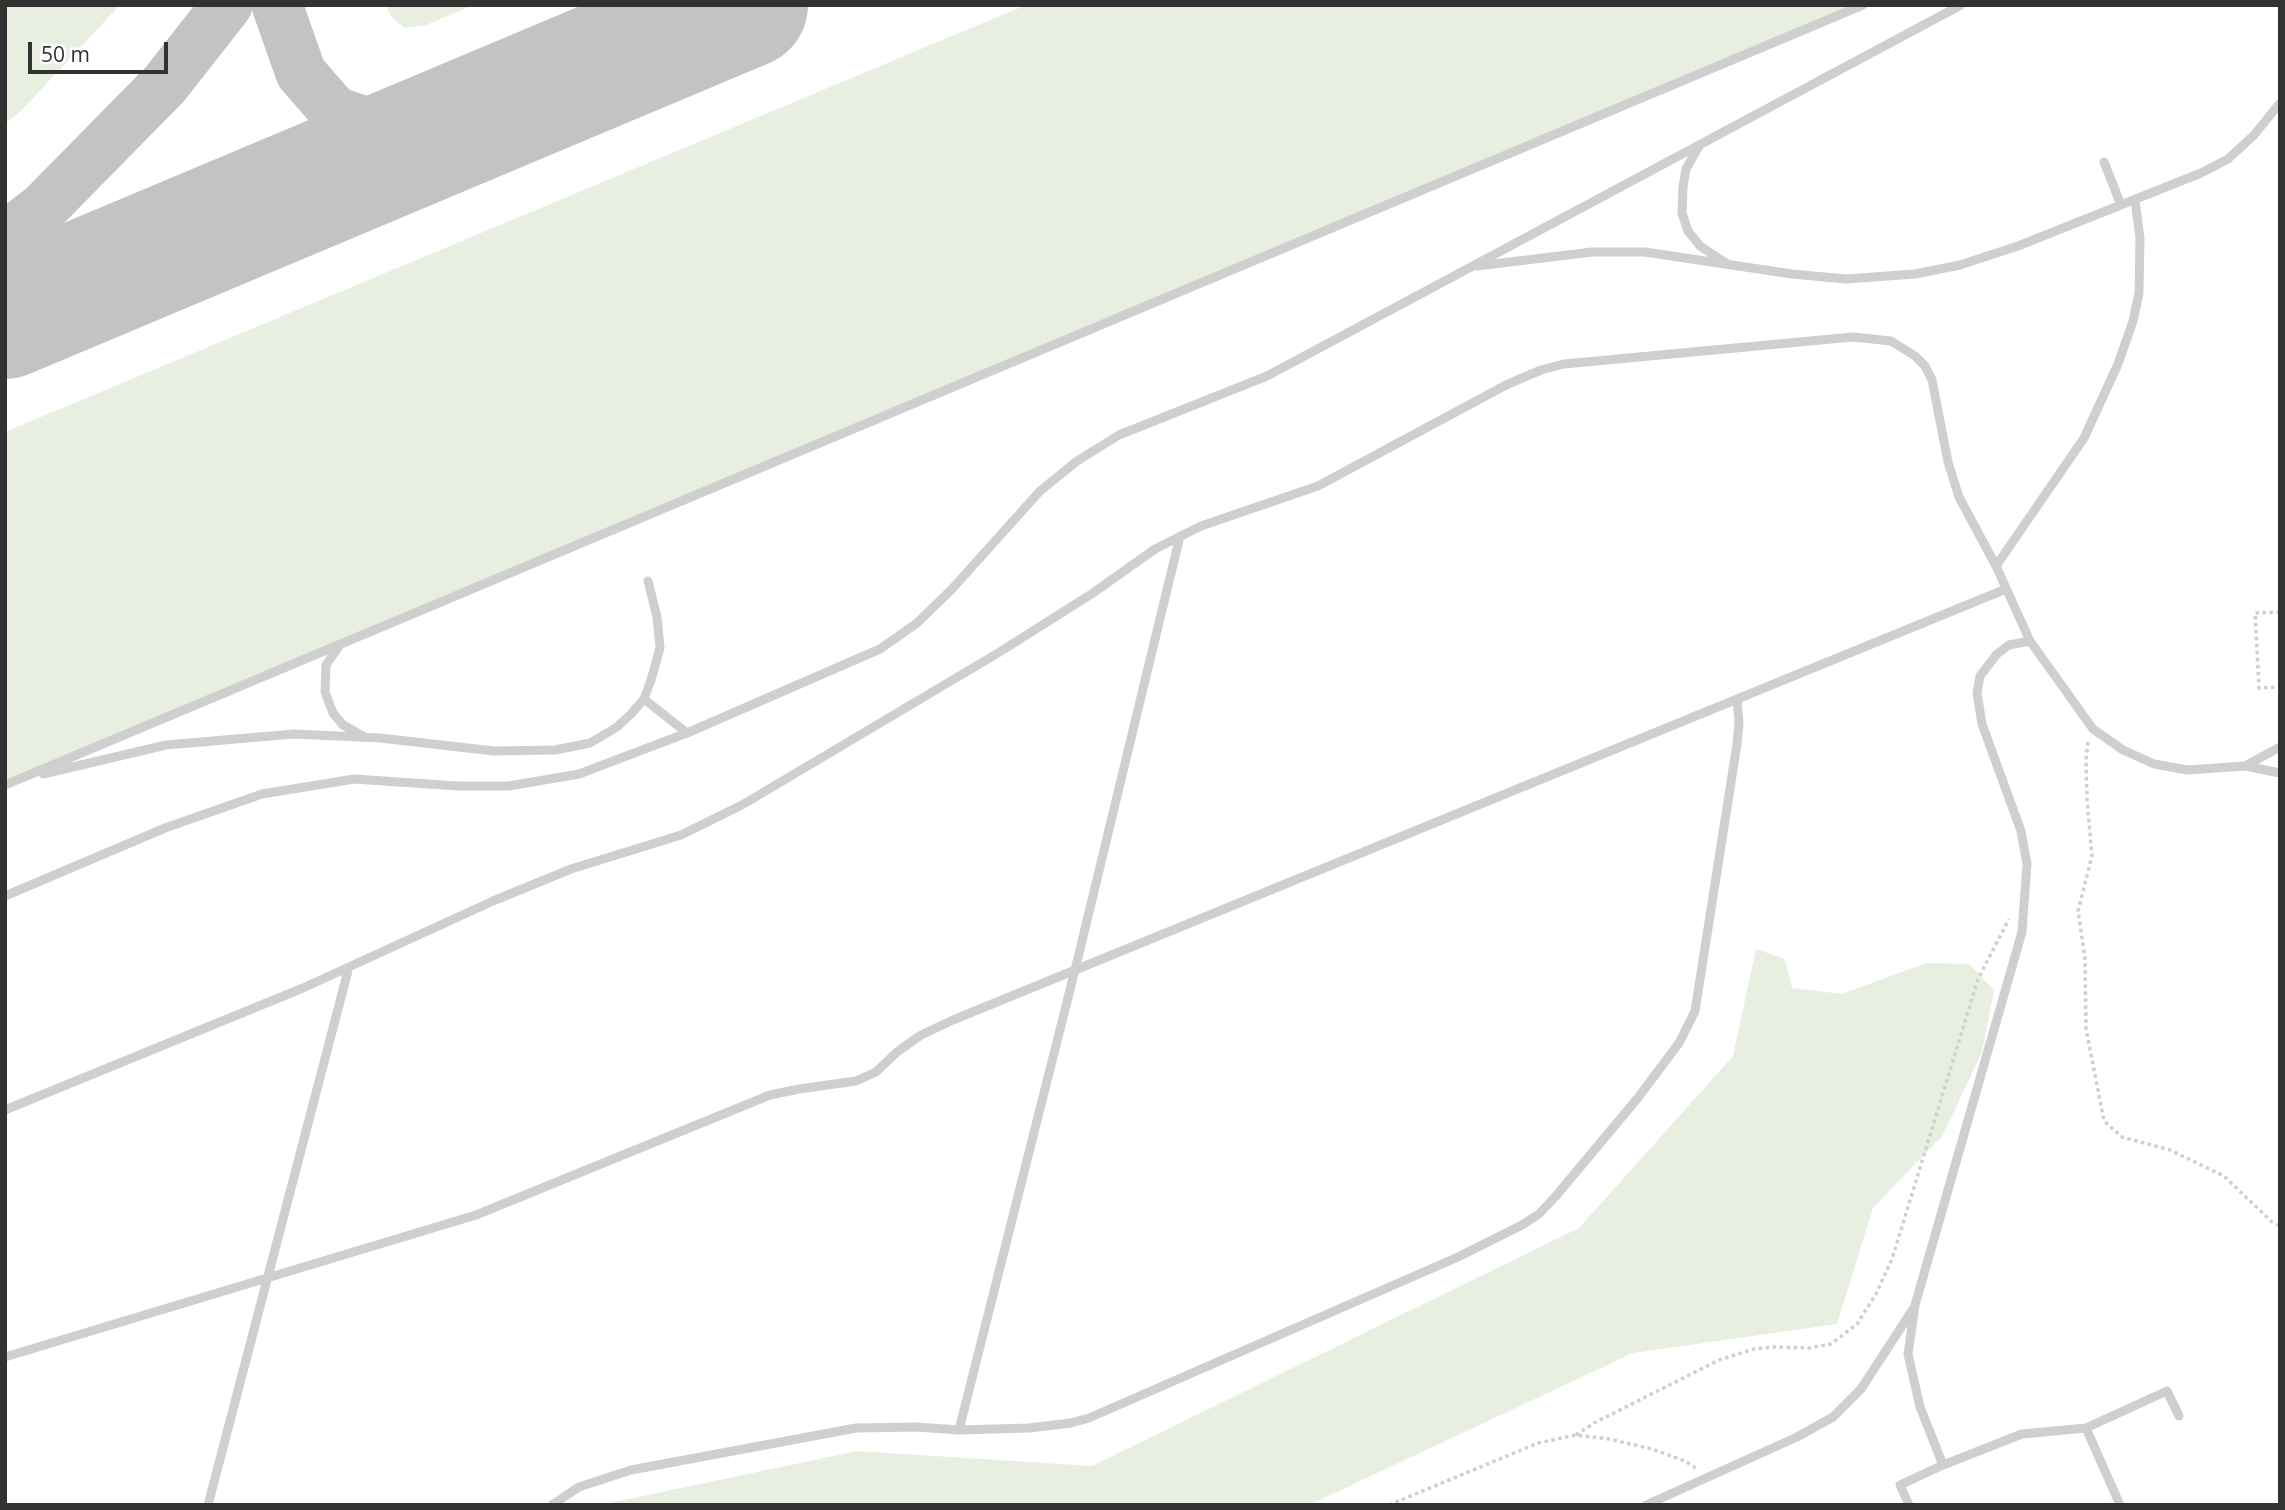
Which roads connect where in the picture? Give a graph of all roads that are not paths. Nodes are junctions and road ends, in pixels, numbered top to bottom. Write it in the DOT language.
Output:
graph roads {
  1 [pos="1863,5"];
  2 [pos="1961,5"];
  3 [pos="2280,103"];
  4 [pos="1700,144"];
  5 [pos="2104,162"];
  6 [pos="2135,200"];
  7 [pos="2121,205"];
  8 [pos="1728,265"];
  9 [pos="1471,267"];
  10 [pos="1180,536"];
  11 [pos="1996,566"];
  12 [pos="648,581"];
  13 [pos="2006,589"];
  14 [pos="2030,641"];
  15 [pos="341,644"];
  16 [pos="644,699"];
  17 [pos="1737,699"];
  18 [pos="687,733"];
  19 [pos="365,737"];
  20 [pos="2280,747"];
  21 [pos="2245,766"];
  22 [pos="2280,773"];
  23 [pos="17,780"];
  24 [pos="5,785"];
  25 [pos="5,896"];
  26 [pos="349,967"];
  27 [pos="1076,970"];
  28 [pos="5,1110"];
  29 [pos="267,1278"];
  30 [pos="1915,1305"];
  31 [pos="5,1357"];
  32 [pos="2179,1416"];
  33 [pos="2086,1428"];
  34 [pos="959,1430"];
  35 [pos="1943,1465"];
  36 [pos="208,1505"];
  37 [pos="552,1505"];
  38 [pos="1646,1505"];
  39 [pos="1909,1505"];
  40 [pos="2120,1505"];
  1 -- 15 [label="lane"];
  2 -- 4 [label="lane"];
  3 -- 6 [label="lane"];
  4 -- 8 [label="lane"];
  4 -- 9 [label="lane"];
  5 -- 7 [label="lane"];
  6 -- 7 [label="lane"];
  6 -- 11 [label="lane"];
  7 -- 8 [label="lane"];
  8 -- 9 [label="lane"];
  9 -- 18 [label="lane"];
  10 -- 11 [label="lane"];
  10 -- 26 [label="lane"];
  10 -- 27 [label="lane"];
  11 -- 13 [label="lane"];
  12 -- 16 [label="lane"];
  13 -- 14 [label="lane"];
  13 -- 17 [label="lane"];
  14 -- 21 [label="lane"];
  14 -- 30 [label="lane"];
  15 -- 19 [label="lane"];
  15 -- 23 [label="lane"];
  16 -- 18 [label="lane"];
  16 -- 19 [label="lane"];
  17 -- 27 [label="lane"];
  17 -- 34 [label="lane"];
  18 -- 25 [label="lane"];
  19 -- 23 [label="lane"];
  20 -- 21 [label="lane"];
  21 -- 22 [label="lane"];
  23 -- 24 [label="lane"];
  26 -- 28 [label="lane"];
  26 -- 29 [label="lane"];
  27 -- 29 [label="lane"];
  27 -- 34 [label="lane"];
  29 -- 31 [label="lane"];
  29 -- 36 [label="lane"];
  30 -- 35 [label="lane"];
  30 -- 38 [label="lane"];
  32 -- 33 [label="lane"];
  33 -- 35 [label="lane"];
  33 -- 40 [label="lane"];
  34 -- 37 [label="lane"];
  35 -- 39 [label="lane"];
}
